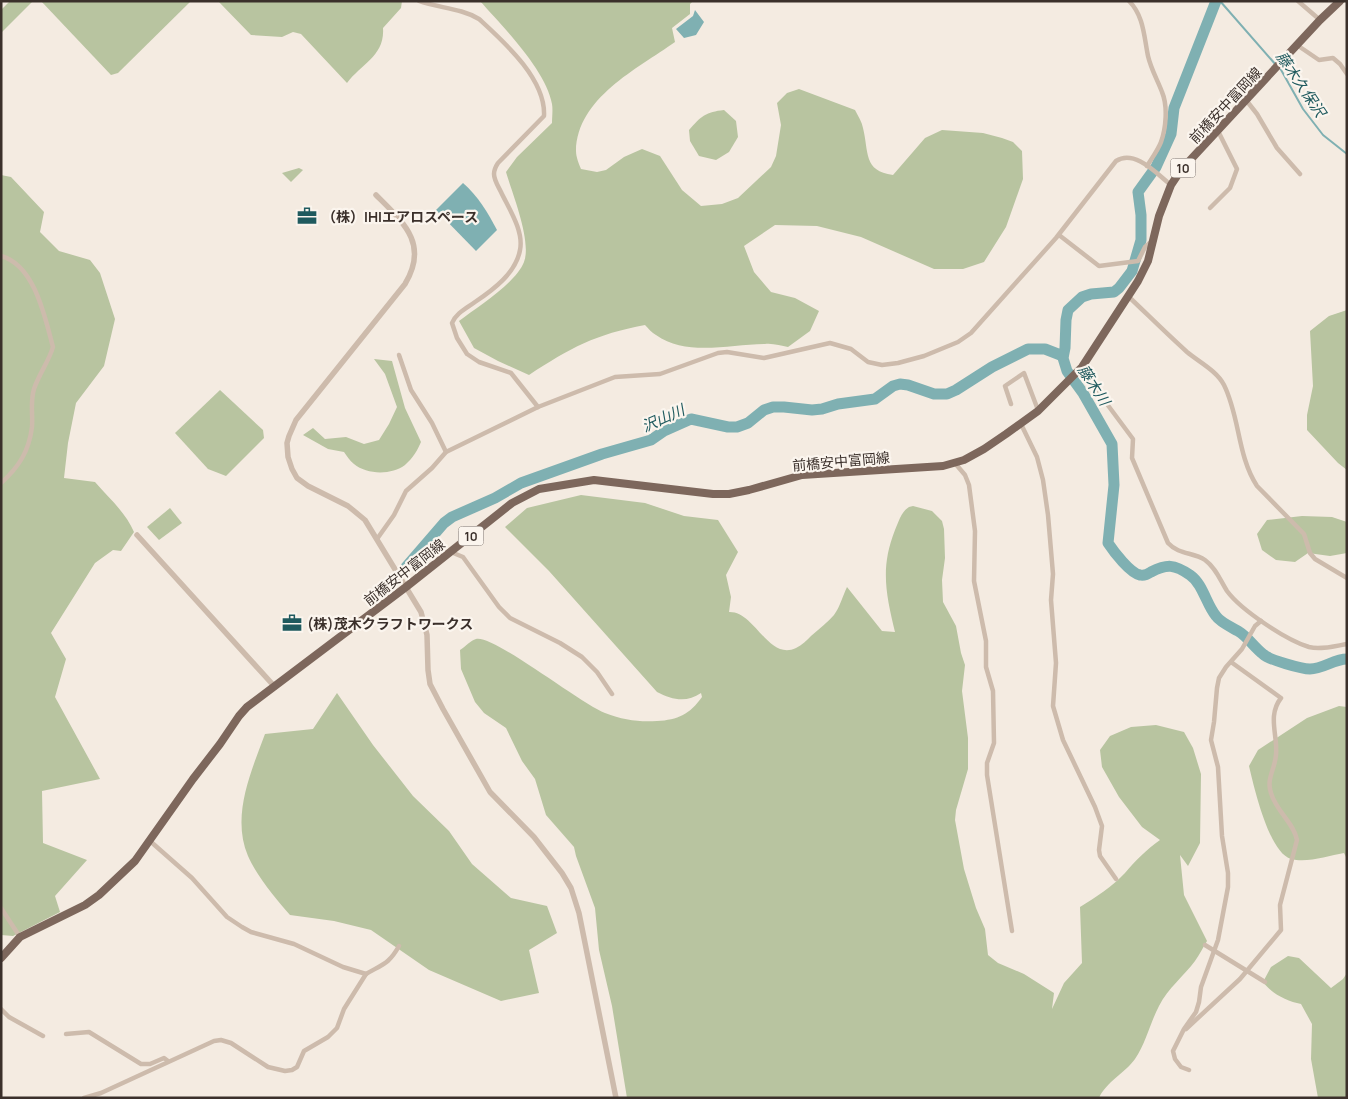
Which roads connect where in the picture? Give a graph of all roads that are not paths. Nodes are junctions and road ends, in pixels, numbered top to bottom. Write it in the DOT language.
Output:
graph roads {
  1 [pos="418,1"];
  2 [pos="1129,1"];
  3 [pos="1298,1"];
  4 [pos="1340,1"];
  5 [pos="1320,20"];
  6 [pos="1297,45"];
  7 [pos="1347,74"];
  8 [pos="1246,100"];
  9 [pos="1218,131"];
  10 [pos="1149,167"];
  11 [pos="1300,174"];
  12 [pos="1171,184"];
  13 [pos="376,195"];
  14 [pos="1210,208"];
  15 [pos="1058,235"];
  16 [pos="1153,240"];
  17 [pos="1,256"];
  18 [pos="1128,297"];
  19 [pos="399,355"];
  20 [pos="1081,368"];
  21 [pos="1011,404"];
  22 [pos="538,407"];
  23 [pos="1038,410"];
  24 [pos="1021,424"];
  25 [pos="446,452"];
  26 [pos="954,462"];
  27 [pos="1,483"];
  28 [pos="137,535"];
  29 [pos="377,538"];
  30 [pos="451,552"];
  31 [pos="1347,578"];
  32 [pos="406,588"];
  33 [pos="1261,621"];
  34 [pos="1347,644"];
  35 [pos="1231,662"];
  36 [pos="275,687"];
  37 [pos="612,694"];
  38 [pos="150,841"];
  39 [pos="1116,879"];
  40 [pos="1,908"];
  41 [pos="1012,931"];
  42 [pos="20,937"];
  43 [pos="399,946"];
  44 [pos="1205,946"];
  45 [pos="1,958"];
  46 [pos="366,974"];
  47 [pos="1265,982"];
  48 [pos="1,1008"];
  49 [pos="66,1034"];
  50 [pos="1182,1034"];
  51 [pos="43,1036"];
  52 [pos="168,1061"];
  53 [pos="1189,1070"];
  54 [pos="84,1098"];
  55 [pos="616,1098"];
  1 -- 22 [label="street"];
  2 -- 10 [label="street"];
  3 -- 5 [label="street"];
  4 -- 5 [label="main road, 前橋安中富岡線 / 10"];
  5 -- 6 [label="main road, 前橋安中富岡線 / 10"];
  6 -- 7 [label="street"];
  6 -- 8 [label="main road, 前橋安中富岡線 / 10"];
  8 -- 9 [label="main road, 前橋安中富岡線 / 10"];
  8 -- 11 [label="street"];
  9 -- 12 [label="main road, 前橋安中富岡線 / 10"];
  9 -- 14 [label="street"];
  10 -- 12 [label="street"];
  10 -- 15 [label="street"];
  12 -- 16 [label="main road, 前橋安中富岡線 / 10"];
  13 -- 29 [label="street"];
  15 -- 16 [label="street"];
  15 -- 22 [label="street"];
  16 -- 18 [label="main road, 前橋安中富岡線 / 10"];
  17 -- 27 [label="street"];
  18 -- 20 [label="main road, 前橋安中富岡線 / 10"];
  18 -- 31 [label="street"];
  19 -- 25 [label="street"];
  20 -- 23 [label="main road, 前橋安中富岡線 / 10"];
  20 -- 33 [label="street"];
  21 -- 23 [label="street"];
  22 -- 25 [label="street"];
  23 -- 24 [label="main road, 前橋安中富岡線 / 10"];
  24 -- 26 [label="main road, 前橋安中富岡線 / 10"];
  24 -- 39 [label="street"];
  25 -- 29 [label="street"];
  26 -- 30 [label="main road, 前橋安中富岡線 / 10"];
  26 -- 41 [label="street"];
  28 -- 36 [label="street"];
  29 -- 32 [label="street"];
  30 -- 32 [label="main road, 前橋安中富岡線 / 10"];
  30 -- 37 [label="street"];
  32 -- 36 [label="main road, 前橋安中富岡線 / 10"];
  32 -- 55 [label="street"];
  33 -- 34 [label="street"];
  33 -- 35 [label="street"];
  35 -- 50 [label="street"];
  35 -- 50 [label="street"];
  36 -- 38 [label="main road, 前橋安中富岡線 / 10"];
  38 -- 42 [label="main road, 前橋安中富岡線 / 10"];
  38 -- 46 [label="street"];
  40 -- 42 [label="street"];
  42 -- 45 [label="main road, 前橋安中富岡線 / 10"];
  43 -- 46 [label="street"];
  44 -- 47 [label="street, bridge"];
  46 -- 52 [label="street"];
  48 -- 51 [label="street"];
  49 -- 52 [label="street"];
  50 -- 53 [label="street"];
  52 -- 54 [label="street"];
}
